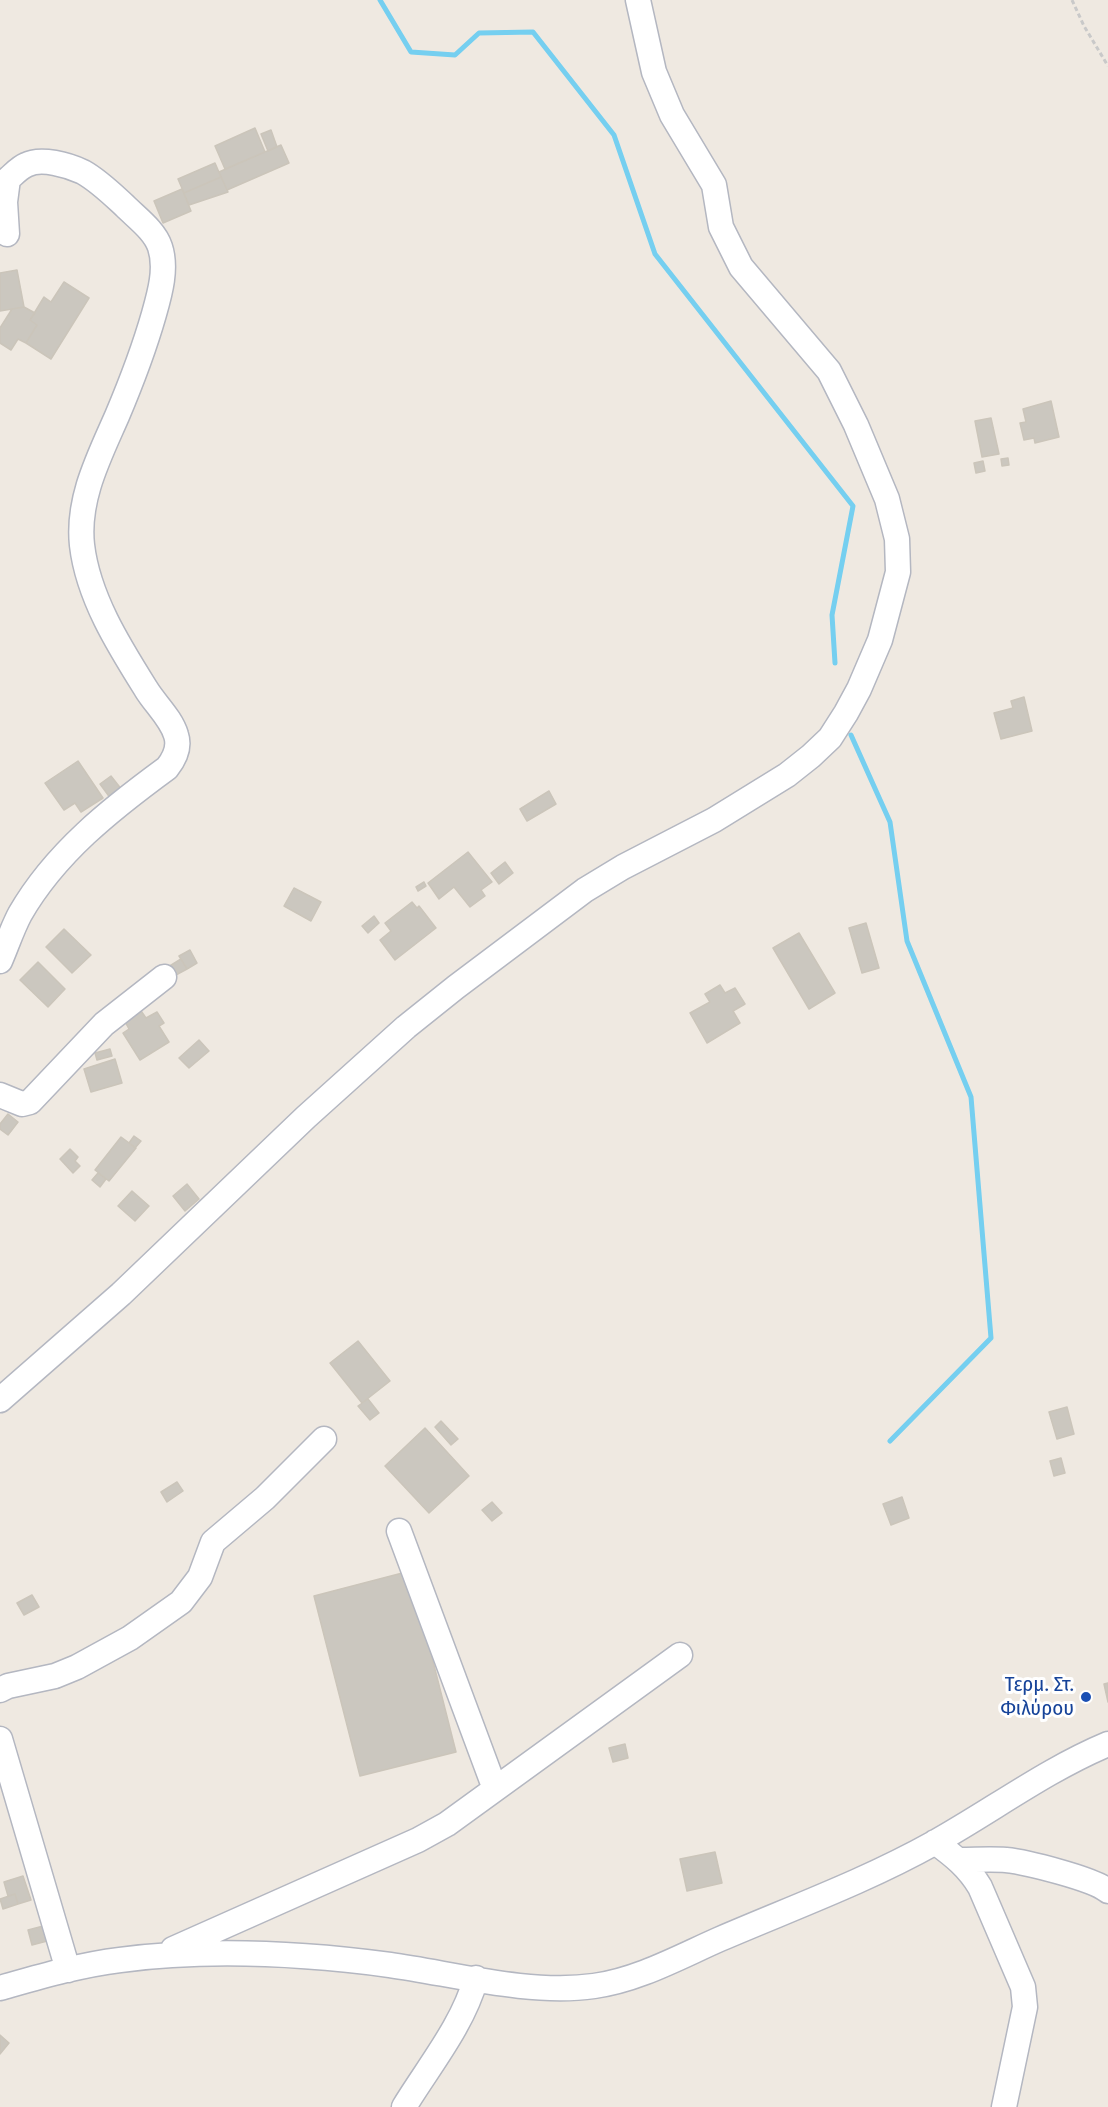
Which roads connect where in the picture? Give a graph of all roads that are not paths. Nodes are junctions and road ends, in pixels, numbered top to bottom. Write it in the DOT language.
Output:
graph roads {
  1 [pos="638,0"];
  2 [pos="7,234"];
  3 [pos="0,961"];
  4 [pos="164,976"];
  5 [pos="0,1095"];
  6 [pos="0,1400"];
  7 [pos="324,1439"];
  8 [pos="399,1531"];
  9 [pos="680,1655"];
  10 [pos="0,1690"];
  11 [pos="0,1739"];
  12 [pos="1108,1744"];
  13 [pos="495,1789"];
  14 [pos="935,1842"];
  15 [pos="960,1860"];
  16 [pos="1108,1891"];
  17 [pos="157,1956"];
  18 [pos="68,1970"];
  19 [pos="476,1978"];
  20 [pos="0,1988"];
  21 [pos="404,2107"];
  22 [pos="1004,2107"];
  1 -- 6 [label="street"];
  2 -- 3 [label="street"];
  4 -- 5 [label="street"];
  7 -- 10 [label="street"];
  8 -- 13 [label="street"];
  9 -- 13 [label="street"];
  11 -- 18 [label="street"];
  12 -- 14 [label="street"];
  13 -- 17 [label="street"];
  14 -- 15 [label="street"];
  14 -- 19 [label="street"];
  15 -- 16 [label="street"];
  15 -- 22 [label="street"];
  17 -- 18 [label="street"];
  17 -- 19 [label="street"];
  18 -- 20 [label="street"];
  19 -- 21 [label="street"];
}
